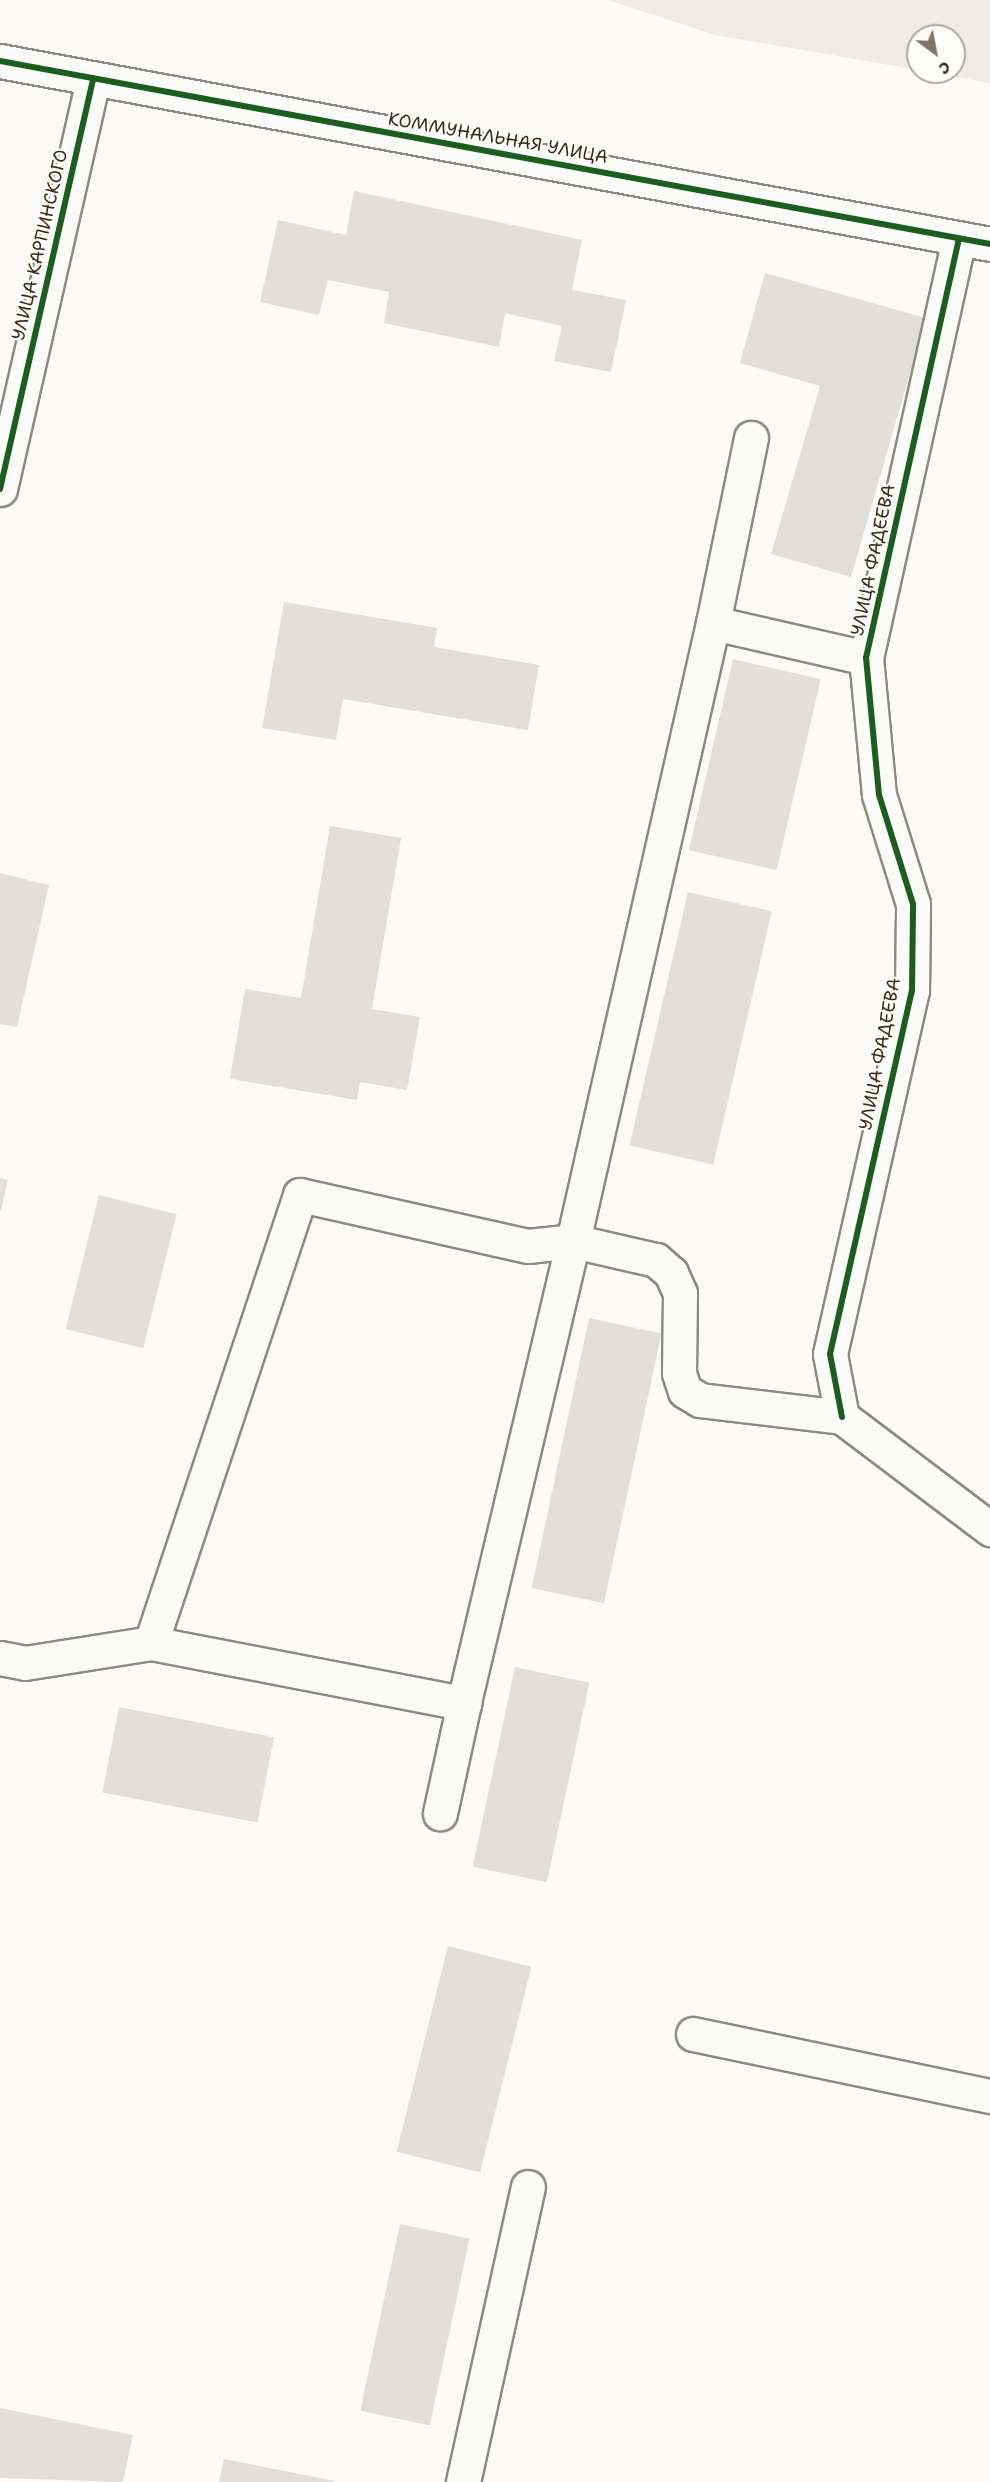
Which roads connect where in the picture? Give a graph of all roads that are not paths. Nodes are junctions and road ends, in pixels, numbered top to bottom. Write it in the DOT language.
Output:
graph roads {
  1 [pos="0,61"];
  2 [pos="93,78"];
  3 [pos="974,241"];
  4 [pos="751,438"];
  5 [pos="0,489"];
  6 [pos="713,623"];
  7 [pos="866,658"];
  8 [pos="573,1241"];
  9 [pos="842,1417"];
  10 [pos="990,1529"];
  11 [pos="151,1643"];
  12 [pos="0,1658"];
  13 [pos="464,1703"];
  14 [pos="440,1813"];
  15 [pos="693,2034"];
  16 [pos="990,2096"];
  17 [pos="528,2187"];
  18 [pos="463,2482"];
  1 -- 2 [label="street, КОММУНАЛЬНАЯ УЛИЦА"];
  2 -- 3 [label="street, КОММУНАЛЬНАЯ УЛИЦА"];
  2 -- 5 [label="street, УЛИЦА КАРПИНСКОГО"];
  3 -- 7 [label="street, УЛИЦА ФАДЕЕВА"];
  4 -- 6 [label="street"];
  6 -- 7 [label="street"];
  6 -- 8 [label="street"];
  7 -- 9 [label="street, УЛИЦА ФАДЕЕВА"];
  8 -- 9 [label="street"];
  8 -- 11 [label="street"];
  8 -- 13 [label="street"];
  9 -- 10 [label="street"];
  11 -- 12 [label="street"];
  11 -- 13 [label="street"];
  13 -- 14 [label="street"];
  15 -- 16 [label="street"];
  17 -- 18 [label="street"];
}
